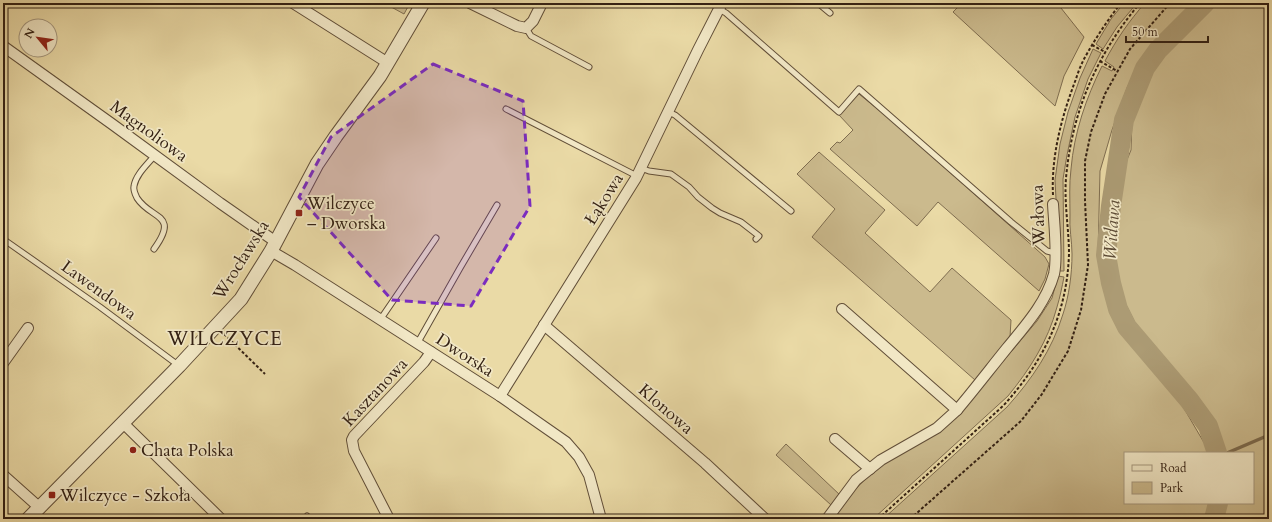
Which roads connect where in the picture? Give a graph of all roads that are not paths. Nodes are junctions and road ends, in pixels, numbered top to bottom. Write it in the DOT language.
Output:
graph roads {
  1 [pos="293,3"];
  2 [pos="423,3"];
  3 [pos="470,3"];
  4 [pos="542,3"];
  5 [pos="818,3"];
  6 [pos="721,6"];
  7 [pos="830,13"];
  8 [pos="526,28"];
  9 [pos="3,46"];
  10 [pos="388,63"];
  11 [pos="589,67"];
  12 [pos="506,110"];
  13 [pos="668,112"];
  14 [pos="155,155"];
  15 [pos="639,172"];
  16 [pos="1053,204"];
  17 [pos="497,205"];
  18 [pos="791,211"];
  19 [pos="436,238"];
  20 [pos="3,239"];
  21 [pos="756,239"];
  22 [pos="274,247"];
  23 [pos="154,249"];
  24 [pos="1055,253"];
  25 [pos="842,309"];
  26 [pos="380,320"];
  27 [pos="544,325"];
  28 [pos="28,328"];
  29 [pos="417,344"];
  30 [pos="431,352"];
  31 [pos="3,363"];
  32 [pos="179,366"];
  33 [pos="500,396"];
  34 [pos="957,410"];
  35 [pos="123,423"];
  36 [pos="835,439"];
  37 [pos="870,469"];
  38 [pos="3,475"];
  39 [pos="40,508"];
  40 [pos="30,518"];
  41 [pos="221,519"];
  42 [pos="389,519"];
  43 [pos="601,519"];
  44 [pos="765,519"];
  45 [pos="826,519"];
  1 -- 10 [label="street"];
  2 -- 10 [label="street, Wrocławska"];
  3 -- 8 [label="street"];
  4 -- 8 [label="street"];
  5 -- 7 [label="lane"];
  6 -- 13 [label="street, Łąkowa"];
  6 -- 24 [label="lane, Łąkowa"];
  8 -- 11 [label="lane"];
  9 -- 14 [label="street, Magnoliowa"];
  10 -- 22 [label="street, Wrocławska"];
  12 -- 15 [label="lane"];
  13 -- 15 [label="street, Łąkowa"];
  13 -- 18 [label="lane"];
  14 -- 22 [label="street, Magnoliowa"];
  14 -- 23 [label="lane"];
  15 -- 21 [label="lane"];
  15 -- 27 [label="street, Łąkowa"];
  16 -- 24 [label="street, Wałowa"];
  17 -- 29 [label="lane"];
  19 -- 26 [label="lane"];
  20 -- 32 [label="lane, Lawendowa"];
  22 -- 26 [label="street, Dworska"];
  22 -- 32 [label="street, Wrocławska"];
  24 -- 34 [label="street, Wałowa"];
  25 -- 34 [label="street"];
  26 -- 29 [label="street, Dworska"];
  27 -- 33 [label="street, Łąkowa"];
  27 -- 44 [label="street, Klonowa"];
  28 -- 31 [label="street"];
  29 -- 30 [label="street, Dworska"];
  30 -- 33 [label="street, Dworska"];
  30 -- 42 [label="street, Kasztanowa"];
  32 -- 35 [label="street, Wrocławska"];
  33 -- 43 [label="street, Dworska"];
  34 -- 37 [label="street, Wałowa"];
  35 -- 39 [label="street, Wrocławska"];
  35 -- 41 [label="street"];
  36 -- 37 [label="street"];
  37 -- 45 [label="street, Wałowa"];
  38 -- 39 [label="street"];
  39 -- 40 [label="street, Wrocławska"];
}
